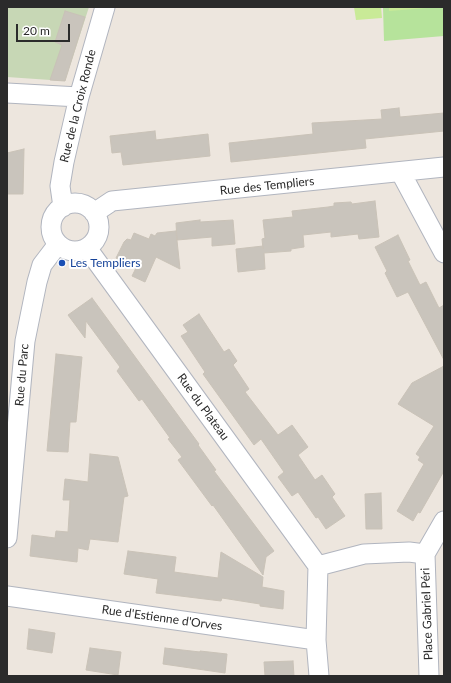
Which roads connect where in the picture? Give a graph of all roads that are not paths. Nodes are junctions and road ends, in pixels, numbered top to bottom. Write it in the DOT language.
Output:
graph roads {
  1 [pos="105,7"];
  2 [pos="7,92"];
  3 [pos="79,97"];
  4 [pos="444,168"];
  5 [pos="401,173"];
  6 [pos="63,207"];
  7 [pos="94,213"];
  8 [pos="58,244"];
  9 [pos="87,248"];
  10 [pos="444,253"];
  11 [pos="444,521"];
  12 [pos="7,538"];
  13 [pos="425,554"];
  14 [pos="318,566"];
  15 [pos="7,596"];
  16 [pos="316,640"];
  17 [pos="428,653"];
  18 [pos="444,664"];
  19 [pos="319,676"];
  20 [pos="429,676"];
  1 -- 3 [label="street, Rue de la Croix Ronde"];
  2 -- 3 [label="street"];
  3 -- 6 [label="street, Rue de la Croix Ronde"];
  4 -- 5 [label="street, Rue des Templiers"];
  5 -- 7 [label="street, Rue des Templiers"];
  5 -- 10 [label="street"];
  6 -- 7 [label="street"];
  6 -- 8 [label="street"];
  7 -- 9 [label="street"];
  8 -- 9 [label="street"];
  8 -- 12 [label="street, Rue du Parc"];
  9 -- 14 [label="street, Rue du Plateau"];
  11 -- 13 [label="street"];
  13 -- 14 [label="street, Place Gabriel Péri"];
  13 -- 17 [label="street, Place Gabriel Péri"];
  14 -- 16 [label="street"];
  15 -- 16 [label="street, Rue d'Estienne d'Orves"];
  16 -- 19 [label="street"];
  17 -- 18 [label="street"];
  17 -- 20 [label="street, Place Gabriel Péri"];
}
